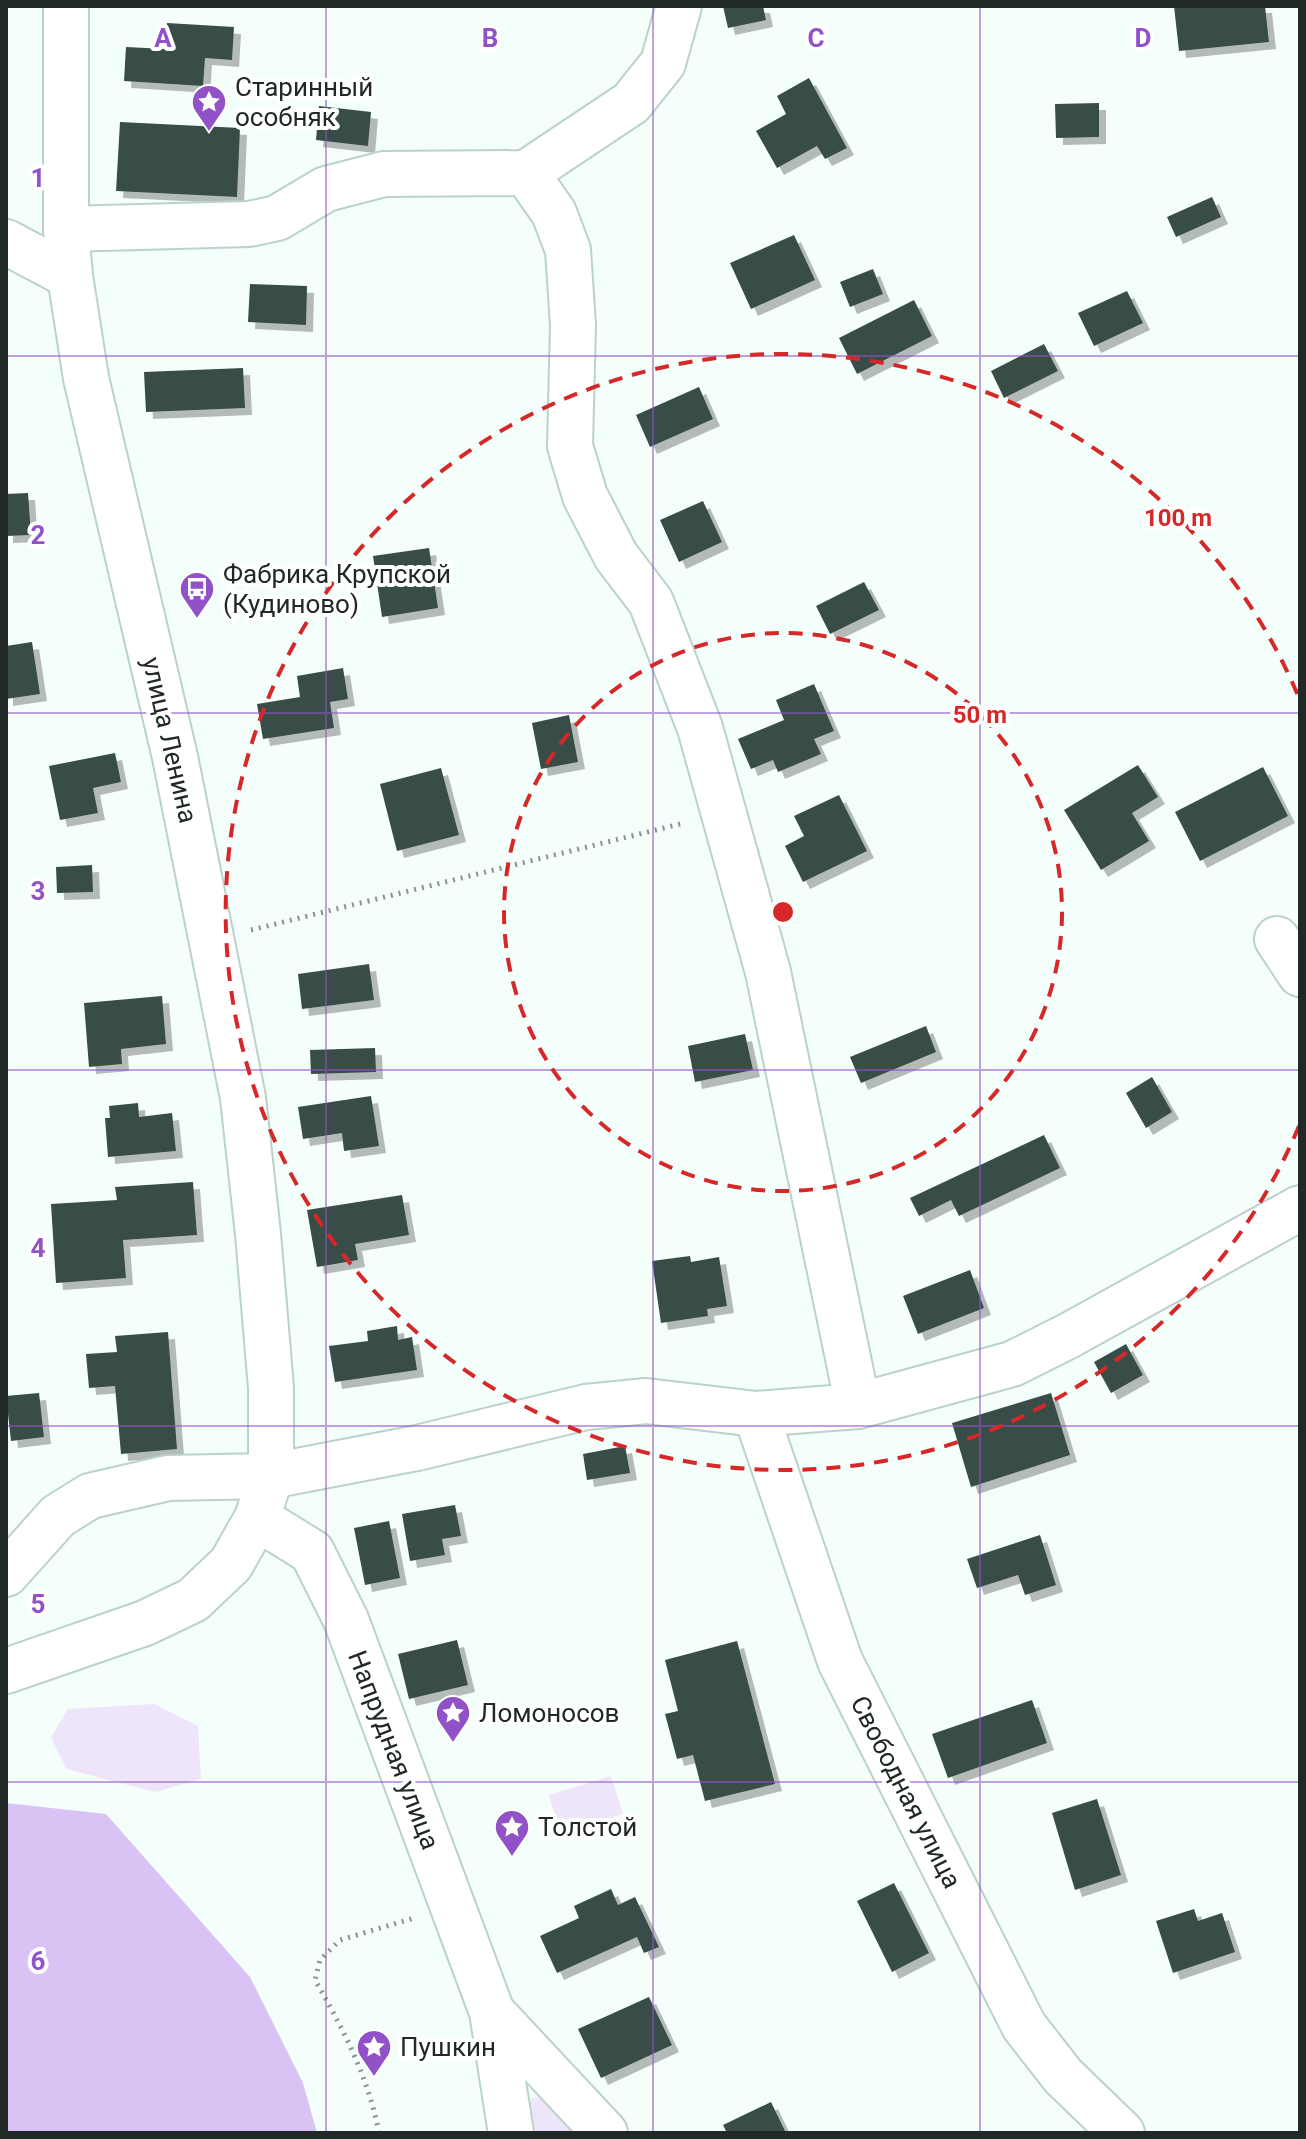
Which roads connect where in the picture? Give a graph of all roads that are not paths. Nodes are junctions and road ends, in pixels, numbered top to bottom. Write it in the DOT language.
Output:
graph roads {
  1 [pos="66,6"];
  2 [pos="679,6"];
  3 [pos="526,173"];
  4 [pos="66,229"];
  5 [pos="6,242"];
  6 [pos="70,276"];
  7 [pos="1300,1208"];
  8 [pos="858,1406"];
  9 [pos="756,1414"];
  10 [pos="271,1476"];
  11 [pos="257,1518"];
  12 [pos="6,1574"];
  13 [pos="6,1671"];
  14 [pos="492,2012"];
  15 [pos="511,2133"];
  16 [pos="605,2133"];
  17 [pos="1122,2133"];
  1 -- 4 [label="street, улица Ленина"];
  2 -- 3 [label="street"];
  3 -- 4 [label="street"];
  3 -- 8 [label="street"];
  4 -- 6 [label="street, улица Ленина"];
  5 -- 6 [label="street"];
  6 -- 10 [label="street, улица Ленина"];
  7 -- 8 [label="street"];
  8 -- 9 [label="street"];
  9 -- 10 [label="street"];
  9 -- 17 [label="street, Свободная улица"];
  10 -- 11 [label="street, улица Ленина"];
  10 -- 12 [label="street"];
  11 -- 13 [label="street, улица Ленина"];
  11 -- 14 [label="street, Напрудная улица"];
  14 -- 15 [label="street"];
  14 -- 16 [label="street"];
}
